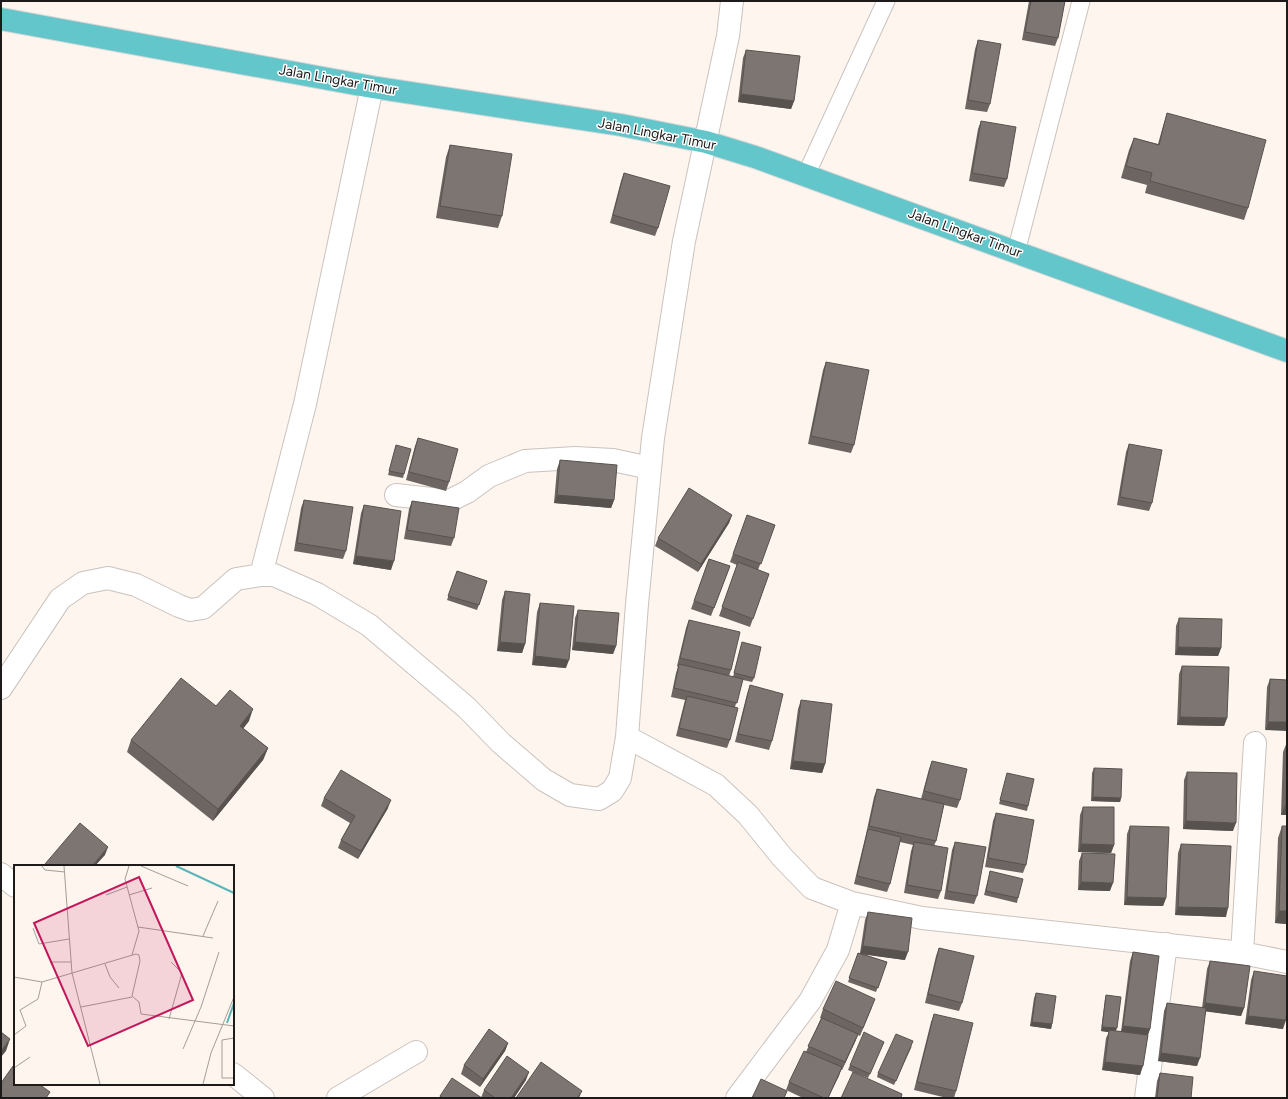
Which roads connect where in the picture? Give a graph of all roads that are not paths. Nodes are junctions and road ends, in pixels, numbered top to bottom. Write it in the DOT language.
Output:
graph roads {
  1 [pos="732,1"];
  2 [pos="886,1"];
  3 [pos="1081,1"];
  4 [pos="1,19"];
  5 [pos="372,87"];
  6 [pos="706,142"];
  7 [pos="806,175"];
  8 [pos="1016,252"];
  9 [pos="1287,351"];
  10 [pos="650,468"];
  11 [pos="396,495"];
  12 [pos="261,575"];
  13 [pos="1,688"];
  14 [pos="627,737"];
  15 [pos="1255,743"];
  16 [pos="1,874"];
  17 [pos="14,885"];
  18 [pos="852,903"];
  19 [pos="1166,944"];
  20 [pos="1242,953"];
  21 [pos="1287,962"];
  22 [pos="416,1052"];
  23 [pos="234,1075"];
  24 [pos="263,1098"];
  25 [pos="338,1098"];
  26 [pos="737,1098"];
  27 [pos="1146,1098"];
  1 -- 6 [label="street"];
  2 -- 7 [label="lane"];
  3 -- 8 [label="lane"];
  4 -- 5 [label="highway, Jalan Lingkar Timur"];
  5 -- 6 [label="highway, Jalan Lingkar Timur"];
  5 -- 12 [label="street"];
  6 -- 7 [label="highway, Jalan Lingkar Timur"];
  6 -- 10 [label="street"];
  7 -- 8 [label="highway, Jalan Lingkar Timur"];
  8 -- 9 [label="highway, Jalan Lingkar Timur"];
  10 -- 11 [label="street"];
  10 -- 14 [label="street"];
  12 -- 13 [label="street"];
  12 -- 14 [label="street"];
  14 -- 18 [label="street"];
  15 -- 20 [label="street"];
  16 -- 17 [label="street"];
  18 -- 19 [label="street"];
  18 -- 26 [label="street"];
  19 -- 20 [label="street"];
  19 -- 27 [label="street"];
  20 -- 21 [label="street"];
  22 -- 25 [label="street"];
  23 -- 24 [label="street"];
}
